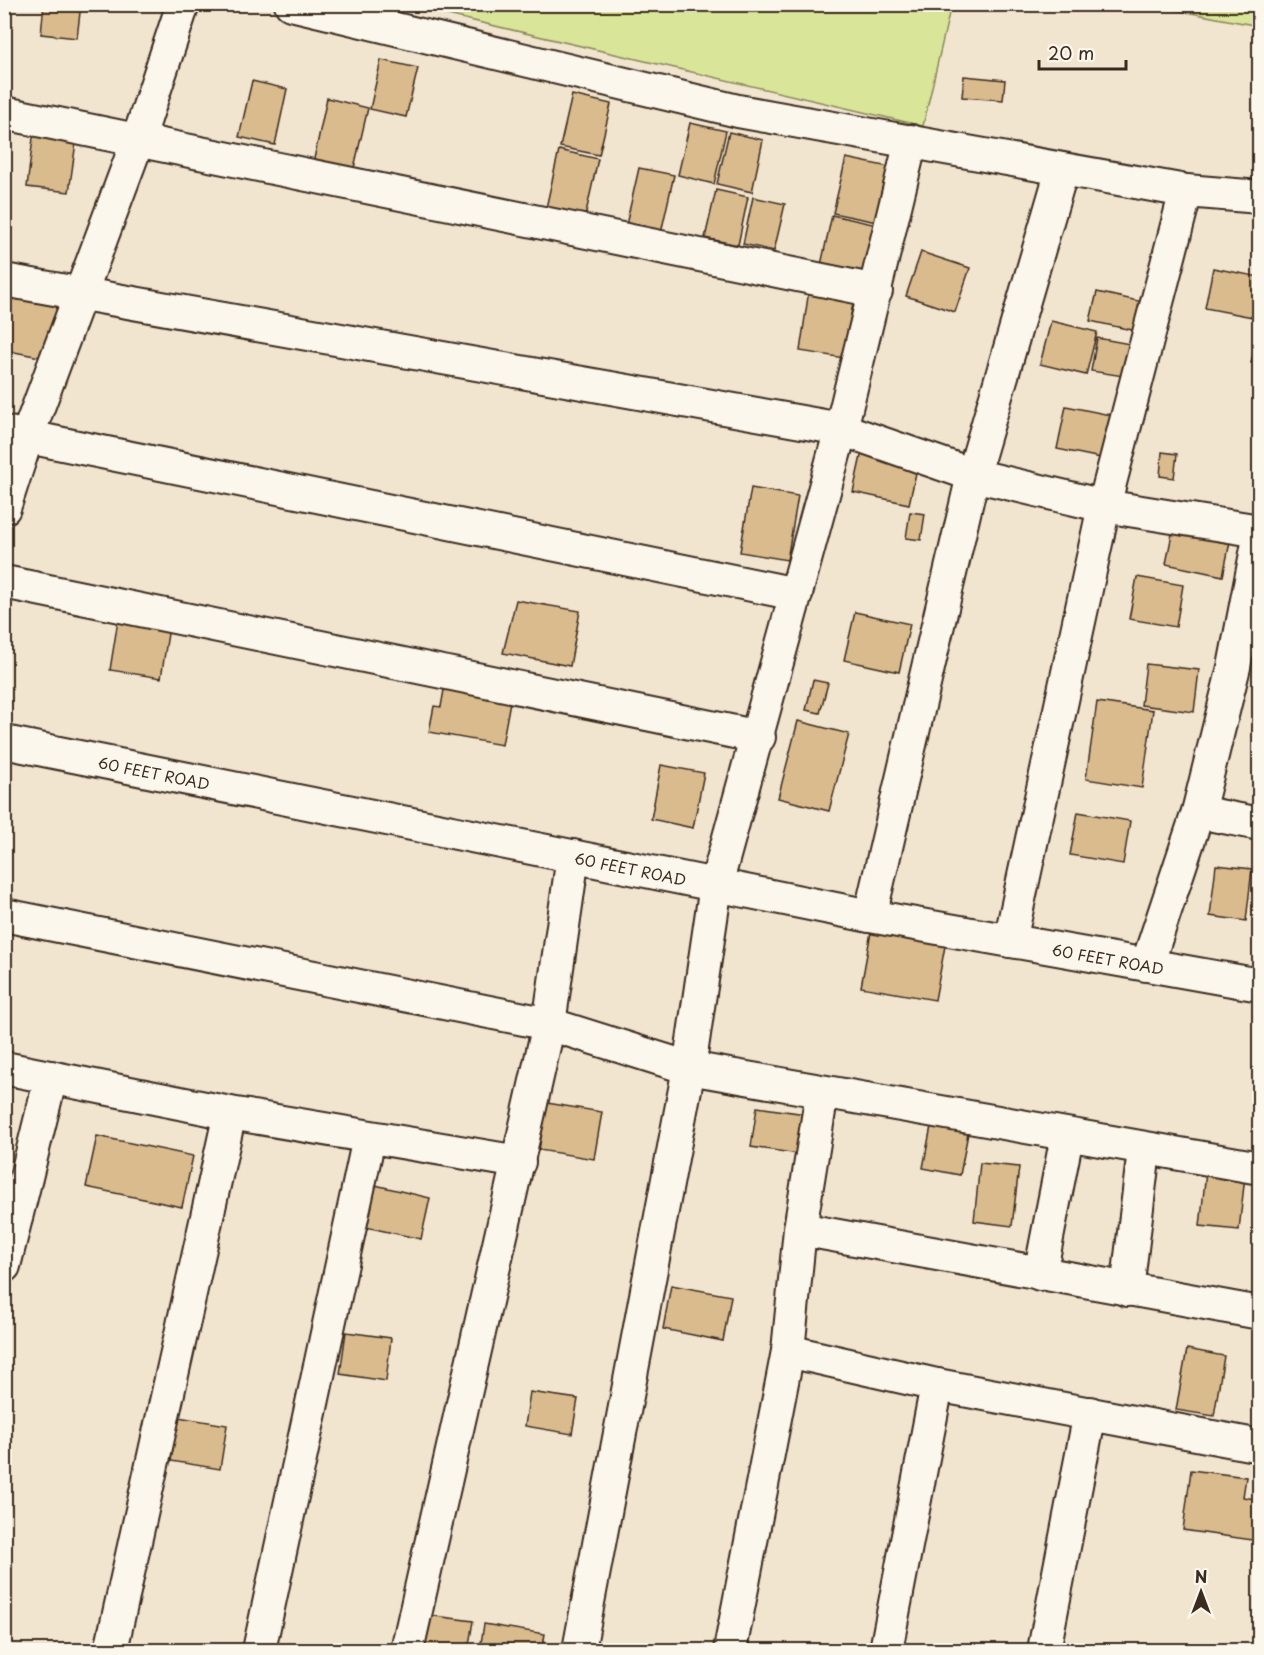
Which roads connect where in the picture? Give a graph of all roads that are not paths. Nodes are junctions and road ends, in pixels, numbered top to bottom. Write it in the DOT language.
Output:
graph roads {
  1 [pos="183,4"];
  2 [pos="291,4"];
  3 [pos="4,112"];
  4 [pos="138,140"];
  5 [pos="910,141"];
  6 [pos="1062,170"];
  7 [pos="1186,191"];
  8 [pos="1260,197"];
  9 [pos="4,280"];
  10 [pos="876,291"];
  11 [pos="80,294"];
  12 [pos="841,429"];
  13 [pos="16,434"];
  14 [pos="973,475"];
  15 [pos="1104,506"];
  16 [pos="4,508"];
  17 [pos="1260,532"];
  18 [pos="4,582"];
  19 [pos="796,594"];
  20 [pos="1247,669"];
  21 [pos="759,737"];
  22 [pos="4,742"];
  23 [pos="1198,812"];
  24 [pos="1260,824"];
  25 [pos="573,856"];
  26 [pos="716,885"];
  27 [pos="4,915"];
  28 [pos="870,916"];
  29 [pos="1010,941"];
  30 [pos="1147,964"];
  31 [pos="1260,985"];
  32 [pos="549,1024"];
  33 [pos="4,1068"];
  34 [pos="689,1068"];
  35 [pos="51,1077"];
  36 [pos="822,1093"];
  37 [pos="230,1113"];
  38 [pos="1067,1136"];
  39 [pos="369,1138"];
  40 [pos="1144,1150"];
  41 [pos="519,1162"];
  42 [pos="1260,1168"];
  43 [pos="800,1229"];
  44 [pos="4,1266"];
  45 [pos="1040,1274"];
  46 [pos="1127,1290"];
  47 [pos="1260,1313"];
  48 [pos="788,1351"];
  49 [pos="937,1385"];
  50 [pos="1090,1413"];
  51 [pos="1260,1446"];
  52 [pos="111,1650"];
  53 [pos="259,1650"];
  54 [pos="407,1650"];
  55 [pos="579,1650"];
  56 [pos="730,1650"];
  57 [pos="886,1650"];
  58 [pos="1044,1650"];
  1 -- 4 [label="street"];
  2 -- 5 [label="street"];
  3 -- 4 [label="street"];
  4 -- 10 [label="street"];
  4 -- 11 [label="street"];
  5 -- 6 [label="street"];
  5 -- 10 [label="street"];
  6 -- 7 [label="street"];
  6 -- 14 [label="street"];
  7 -- 8 [label="street"];
  7 -- 15 [label="street"];
  9 -- 11 [label="street"];
  10 -- 12 [label="street"];
  11 -- 12 [label="street"];
  11 -- 13 [label="street"];
  12 -- 14 [label="street"];
  12 -- 19 [label="street"];
  13 -- 16 [label="street"];
  13 -- 19 [label="street"];
  14 -- 15 [label="street"];
  14 -- 28 [label="street"];
  15 -- 17 [label="street"];
  15 -- 29 [label="street"];
  17 -- 20 [label="street"];
  18 -- 21 [label="street"];
  19 -- 21 [label="street"];
  20 -- 23 [label="street"];
  21 -- 26 [label="street"];
  22 -- 25 [label="street, 60 FEET ROAD"];
  23 -- 24 [label="street"];
  23 -- 30 [label="street"];
  25 -- 26 [label="street, 60 FEET ROAD"];
  25 -- 32 [label="street"];
  26 -- 28 [label="street, 60 FEET ROAD"];
  26 -- 34 [label="street"];
  27 -- 32 [label="street"];
  28 -- 29 [label="street, 60 FEET ROAD"];
  29 -- 30 [label="street, 60 FEET ROAD"];
  30 -- 31 [label="street, 60 FEET ROAD"];
  32 -- 34 [label="street"];
  32 -- 41 [label="street"];
  33 -- 35 [label="street"];
  34 -- 36 [label="street"];
  34 -- 55 [label="street"];
  35 -- 37 [label="street"];
  35 -- 44 [label="street"];
  36 -- 38 [label="street"];
  36 -- 43 [label="street"];
  37 -- 39 [label="street"];
  37 -- 52 [label="street"];
  38 -- 40 [label="street"];
  38 -- 45 [label="street"];
  39 -- 41 [label="street"];
  39 -- 53 [label="street"];
  40 -- 42 [label="street"];
  40 -- 46 [label="street"];
  41 -- 54 [label="street"];
  43 -- 45 [label="street"];
  43 -- 48 [label="street"];
  45 -- 46 [label="street"];
  46 -- 47 [label="street"];
  48 -- 49 [label="street"];
  48 -- 56 [label="street"];
  49 -- 50 [label="street"];
  49 -- 57 [label="street"];
  50 -- 51 [label="street"];
  50 -- 58 [label="street"];
}
